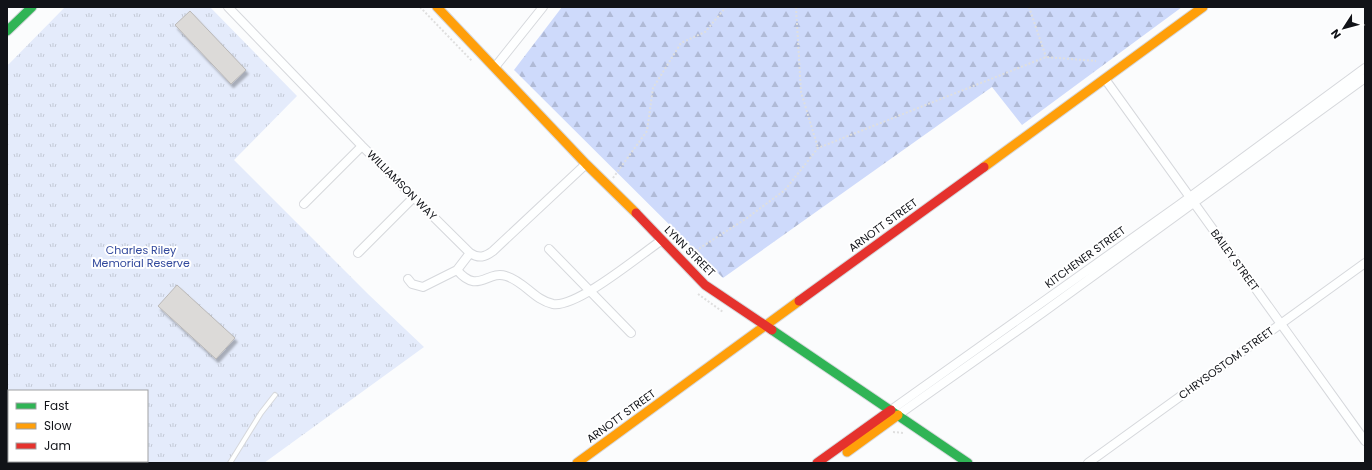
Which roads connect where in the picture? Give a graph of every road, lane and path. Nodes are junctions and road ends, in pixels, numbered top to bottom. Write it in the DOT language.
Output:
graph roads {
  1 [pos="32,7"];
  2 [pos="228,7"];
  3 [pos="437,7"];
  4 [pos="543,7"];
  5 [pos="726,7"];
  6 [pos="796,7"];
  7 [pos="1029,7"];
  8 [pos="1203,7"];
  9 [pos="7,31"];
  10 [pos="1046,57"];
  11 [pos="1096,61"];
  12 [pos="495,67"];
  13 [pos="1365,68"];
  14 [pos="1105,78"];
  15 [pos="1365,78"];
  16 [pos="362,146"];
  17 [pos="818,148"];
  18 [pos="586,164"];
  19 [pos="608,185"];
  20 [pos="414,197"];
  21 [pos="1192,200"];
  22 [pos="304,204"];
  23 [pos="662,240"];
  24 [pos="549,249"];
  25 [pos="358,253"];
  26 [pos="470,253"];
  27 [pos="682,260"];
  28 [pos="1365,263"];
  29 [pos="456,270"];
  30 [pos="408,279"];
  31 [pos="589,291"];
  32 [pos="1281,323"];
  33 [pos="764,326"];
  34 [pos="631,333"];
  35 [pos="275,395"];
  36 [pos="895,413"];
  37 [pos="888,435"];
  38 [pos="910,436"];
  39 [pos="1365,441"];
  40 [pos="230,463"];
  41 [pos="577,463"];
  42 [pos="817,463"];
  43 [pos="831,463"];
  44 [pos="968,463"];
  45 [pos="1088,463"];
  1 -- 9 [label="street"];
  2 -- 16 [label="street, WILLIAMSON WAY"];
  3 -- 12 [label="street, LYNN STREET"];
  4 -- 12 [label="street"];
  5 -- 19 [label="path"];
  6 -- 17 [label="path"];
  7 -- 10 [label="path"];
  8 -- 14 [label="street, ARNOTT STREET"];
  10 -- 11 [label="path"];
  10 -- 17 [label="path"];
  12 -- 18 [label="street, LYNN STREET"];
  13 -- 21 [label="street, KITCHENER STREET"];
  14 -- 21 [label="street, BAILEY STREET"];
  14 -- 33 [label="street, ARNOTT STREET"];
  15 -- 21 [label="street, KITCHENER STREET"];
  16 -- 20 [label="street, WILLIAMSON WAY"];
  16 -- 22 [label="street"];
  17 -- 27 [label="path"];
  18 -- 19 [label="street, LYNN STREET"];
  18 -- 26 [label="street"];
  19 -- 23 [label="street, LYNN STREET"];
  20 -- 25 [label="street"];
  20 -- 26 [label="street, WILLIAMSON WAY"];
  21 -- 32 [label="street, BAILEY STREET"];
  21 -- 36 [label="street, KITCHENER STREET"];
  23 -- 27 [label="street, LYNN STREET"];
  23 -- 31 [label="street"];
  24 -- 31 [label="street"];
  26 -- 29 [label="street"];
  27 -- 33 [label="street, LYNN STREET"];
  28 -- 32 [label="street, CHRYSOSTOM STREET"];
  29 -- 30 [label="street"];
  29 -- 31 [label="street"];
  31 -- 34 [label="street"];
  32 -- 39 [label="street, BAILEY STREET"];
  32 -- 45 [label="street, CHRYSOSTOM STREET"];
  33 -- 36 [label="street, LYNN STREET"];
  33 -- 41 [label="street, ARNOTT STREET"];
  35 -- 40 [label="lane"];
  36 -- 42 [label="street, KITCHENER STREET"];
  36 -- 43 [label="street, KITCHENER STREET"];
  36 -- 44 [label="street, LYNN STREET"];
  37 -- 38 [label="path"];
}
